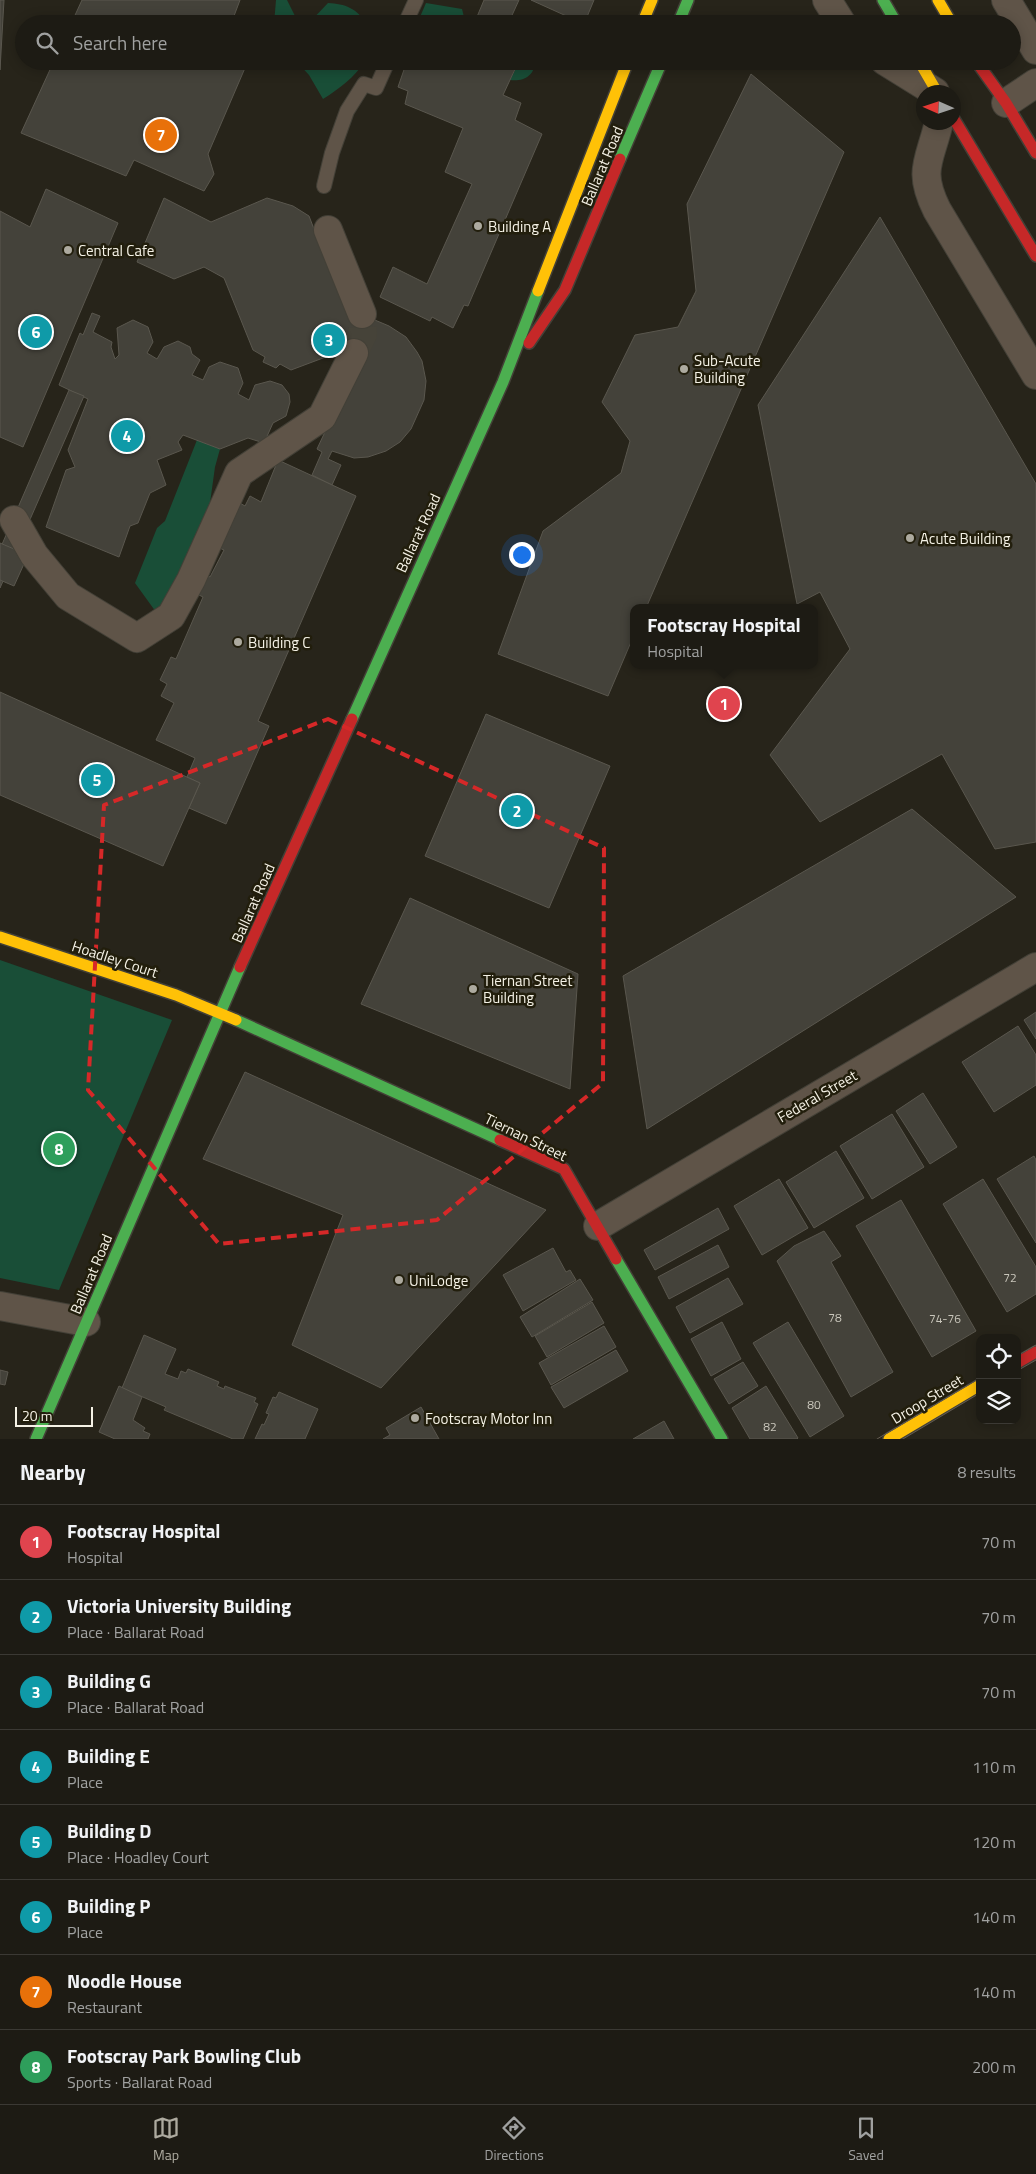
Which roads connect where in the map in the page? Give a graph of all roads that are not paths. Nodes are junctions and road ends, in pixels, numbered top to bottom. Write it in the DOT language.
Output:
graph roads {
  1 [pos="416,0"];
  2 [pos="652,0"];
  3 [pos="688,0"];
  4 [pos="827,0"];
  5 [pos="883,0"];
  6 [pos="938,0"];
  7 [pos="409,15"];
  8 [pos="646,15"];
  9 [pos="682,15"];
  10 [pos="836,15"];
  11 [pos="892,15"];
  12 [pos="947,15"];
  13 [pos="1021,17"];
  14 [pos="1036,50"];
  15 [pos="384,70"];
  16 [pos="624,70"];
  17 [pos="658,70"];
  18 [pos="899,70"];
  19 [pos="924,70"];
  20 [pos="982,70"];
  21 [pos="1036,83"];
  22 [pos="924,85"];
  23 [pos="932,85"];
  24 [pos="1006,103"];
  25 [pos="936,130"];
  26 [pos="961,130"];
  27 [pos="1036,153"];
  28 [pos="324,186"];
  29 [pos="328,230"];
  30 [pos="1036,256"];
  31 [pos="362,314"];
  32 [pos="354,353"];
  33 [pos="1036,375"];
  34 [pos="503,382"];
  35 [pos="7,515"];
  36 [pos="0,937"];
  37 [pos="1036,967"];
  38 [pos="220,1012"];
  39 [pos="598,1226"];
  40 [pos="0,1306"];
  41 [pos="86,1322"];
  42 [pos="1036,1352"];
  43 [pos="1021,1361"];
  44 [pos="976,1387"];
  45 [pos="36,1439"];
  46 [pos="722,1439"];
  47 [pos="889,1439"];
  1 -- 7 [label="lane"];
  2 -- 8 [label="main road"];
  3 -- 9 [label="main road"];
  4 -- 10 [label="street"];
  5 -- 11 [label="main road"];
  6 -- 12 [label="main road"];
  13 -- 14 [label="street"];
  15 -- 28 [label="lane"];
  16 -- 34 [label="main road, Ballarat Road"];
  17 -- 34 [label="main road, Ballarat Road"];
  18 -- 22 [label="street"];
  19 -- 23 [label="main road"];
  20 -- 24 [label="main road"];
  21 -- 24 [label="street"];
  24 -- 27 [label="main road"];
  25 -- 33 [label="street"];
  26 -- 30 [label="main road"];
  29 -- 31 [label="street"];
  32 -- 35 [label="street"];
  34 -- 38 [label="main road, Ballarat Road"];
  36 -- 38 [label="main road, Hoadley Court"];
  37 -- 39 [label="street, Federal Street"];
  38 -- 39 [label="main road, Tiernan Street"];
  38 -- 41 [label="main road, Ballarat Road"];
  39 -- 46 [label="main road, Tiernan Street"];
  40 -- 41 [label="street"];
  41 -- 45 [label="main road, Ballarat Road"];
  42 -- 43 [label="main road"];
  44 -- 47 [label="main road, Droop Street"];
}
